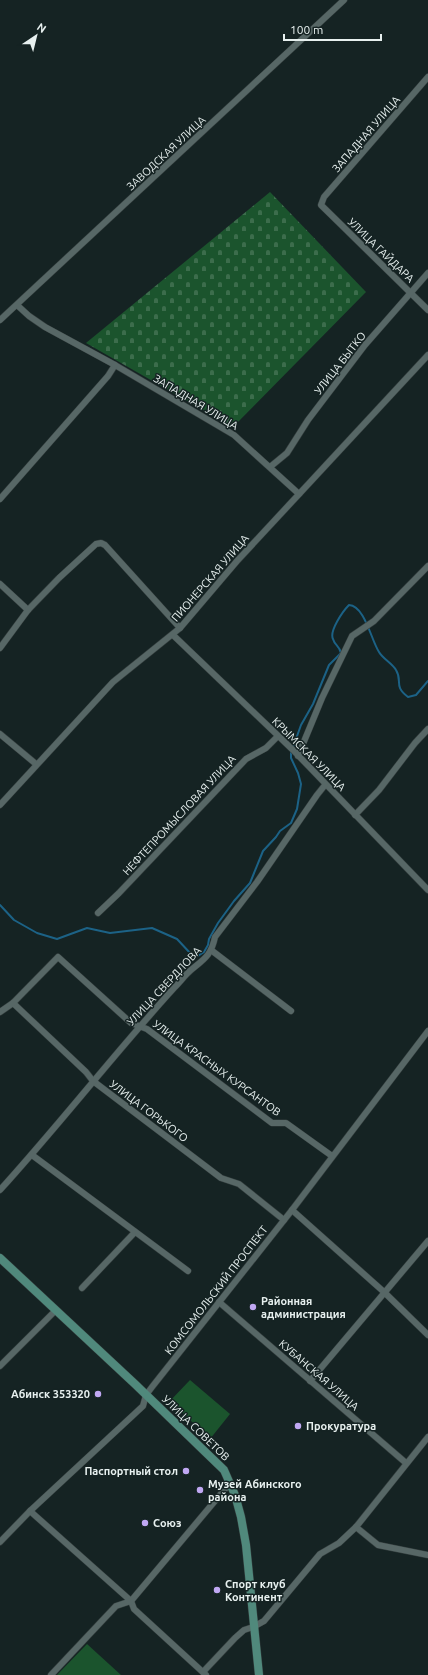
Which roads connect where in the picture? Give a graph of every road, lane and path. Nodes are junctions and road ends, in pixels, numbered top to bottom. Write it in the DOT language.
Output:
graph roads {
  1 [pos="344,0"];
  2 [pos="428,77"];
  3 [pos="321,205"];
  4 [pos="428,273"];
  5 [pos="411,293"];
  6 [pos="17,305"];
  7 [pos="428,310"];
  8 [pos="0,320"];
  9 [pos="428,355"];
  10 [pos="115,365"];
  11 [pos="270,467"];
  12 [pos="299,494"];
  13 [pos="0,499"];
  14 [pos="428,566"];
  15 [pos="0,584"];
  16 [pos="28,610"];
  17 [pos="180,628"];
  18 [pos="173,635"];
  19 [pos="0,648"];
  20 [pos="428,728"];
  21 [pos="0,734"];
  22 [pos="278,736"];
  23 [pos="298,756"];
  24 [pos="36,764"];
  25 [pos="325,785"];
  26 [pos="0,805"];
  27 [pos="355,815"];
  28 [pos="428,890"];
  29 [pos="98,913"];
  30 [pos="211,950"];
  31 [pos="13,1003"];
  32 [pos="291,1011"];
  33 [pos="0,1012"];
  34 [pos="139,1026"];
  35 [pos="428,1031"];
  36 [pos="93,1081"];
  37 [pos="32,1155"];
  38 [pos="332,1156"];
  39 [pos="0,1190"];
  40 [pos="292,1210"];
  41 [pos="284,1220"];
  42 [pos="135,1232"];
  43 [pos="428,1241"];
  44 [pos="0,1258"];
  45 [pos="188,1271"];
  46 [pos="82,1288"];
  47 [pos="384,1292"];
  48 [pos="219,1302"];
  49 [pos="55,1311"];
  50 [pos="428,1335"];
  51 [pos="0,1366"];
  52 [pos="310,1381"];
  53 [pos="146,1396"];
  54 [pos="428,1437"];
  55 [pos="406,1463"];
  56 [pos="230,1483"];
  57 [pos="30,1511"];
  58 [pos="356,1527"];
  59 [pos="0,1542"];
  60 [pos="428,1555"];
  61 [pos="131,1601"];
  62 [pos="253,1627"];
  63 [pos="205,1673"];
  64 [pos="51,1675"];
  65 [pos="259,1675"];
  1 -- 6 [label="street, ЗАВОДСКАЯ УЛИЦА"];
  2 -- 3 [label="street, ЗАПАДНАЯ УЛИЦА"];
  3 -- 5 [label="street, УЛИЦА ГАЙДАРА"];
  4 -- 5 [label="street, УЛИЦА БЫТКО"];
  5 -- 7 [label="street, УЛИЦА ГАЙДАРА"];
  5 -- 11 [label="street, УЛИЦА БЫТКО"];
  6 -- 8 [label="street, ЗАВОДСКАЯ УЛИЦА"];
  6 -- 10 [label="street, ЗАПАДНАЯ УЛИЦА"];
  9 -- 12 [label="street, ПИОНЕРСКАЯ УЛИЦА"];
  10 -- 11 [label="street, ЗАПАДНАЯ УЛИЦА"];
  10 -- 13 [label="street"];
  11 -- 12 [label="street, ЗАПАДНАЯ УЛИЦА"];
  12 -- 17 [label="street, ПИОНЕРСКАЯ УЛИЦА"];
  14 -- 23 [label="street"];
  15 -- 16 [label="street"];
  16 -- 17 [label="street"];
  16 -- 19 [label="street"];
  17 -- 18 [label="street, ПИОНЕРСКАЯ УЛИЦА"];
  18 -- 22 [label="street, КРЫМСКАЯ УЛИЦА"];
  18 -- 24 [label="street, ПИОНЕРСКАЯ УЛИЦА"];
  20 -- 27 [label="street"];
  21 -- 24 [label="street"];
  22 -- 23 [label="street, КРЫМСКАЯ УЛИЦА"];
  22 -- 29 [label="street, НЕФТЕПРОМЫСЛОВАЯ УЛИЦА"];
  23 -- 25 [label="street, КРЫМСКАЯ УЛИЦА"];
  24 -- 26 [label="street, ПИОНЕРСКАЯ УЛИЦА"];
  25 -- 27 [label="street, КРЫМСКАЯ УЛИЦА"];
  25 -- 30 [label="street, УЛИЦА СВЕРДЛОВА"];
  27 -- 28 [label="street, КРЫМСКАЯ УЛИЦА"];
  30 -- 32 [label="street"];
  30 -- 34 [label="street, УЛИЦА СВЕРДЛОВА"];
  31 -- 33 [label="street"];
  31 -- 34 [label="street, УЛИЦА КРАСНЫХ КУРСАНТОВ"];
  31 -- 36 [label="street, УЛИЦА ГОРЬКОГО"];
  34 -- 36 [label="street, УЛИЦА СВЕРДЛОВА"];
  34 -- 38 [label="street, УЛИЦА КРАСНЫХ КУРСАНТОВ"];
  35 -- 38 [label="street, КОМСОМОЛЬСКИЙ ПРОСПЕКТ"];
  36 -- 37 [label="street, УЛИЦА СВЕРДЛОВА"];
  36 -- 41 [label="street, УЛИЦА ГОРЬКОГО"];
  37 -- 39 [label="street, УЛИЦА СВЕРДЛОВА"];
  37 -- 42 [label="street"];
  38 -- 40 [label="street, КОМСОМОЛЬСКИЙ ПРОСПЕКТ"];
  40 -- 41 [label="street, КОМСОМОЛЬСКИЙ ПРОСПЕКТ"];
  40 -- 47 [label="street"];
  41 -- 48 [label="street, КОМСОМОЛЬСКИЙ ПРОСПЕКТ"];
  42 -- 45 [label="street"];
  42 -- 46 [label="street"];
  43 -- 47 [label="street"];
  44 -- 49 [label="main road, УЛИЦА СОВЕТОВ"];
  47 -- 50 [label="street"];
  47 -- 52 [label="street"];
  48 -- 52 [label="street, КУБАНСКАЯ УЛИЦА"];
  48 -- 53 [label="street, КОМСОМОЛЬСКИЙ ПРОСПЕКТ"];
  49 -- 51 [label="street"];
  49 -- 53 [label="main road, УЛИЦА СОВЕТОВ"];
  52 -- 55 [label="street, КУБАНСКАЯ УЛИЦА"];
  53 -- 56 [label="main road, УЛИЦА СОВЕТОВ"];
  53 -- 57 [label="street, КОМСОМОЛЬСКИЙ ПРОСПЕКТ"];
  54 -- 55 [label="street"];
  55 -- 58 [label="street"];
  56 -- 61 [label="street"];
  56 -- 62 [label="main road, УЛИЦА СОВЕТОВ"];
  57 -- 59 [label="street, КОМСОМОЛЬСКИЙ ПРОСПЕКТ"];
  57 -- 61 [label="street"];
  58 -- 60 [label="street"];
  58 -- 62 [label="street"];
  61 -- 63 [label="street"];
  61 -- 64 [label="street"];
  62 -- 63 [label="street"];
  62 -- 65 [label="main road, УЛИЦА СОВЕТОВ"];
}
